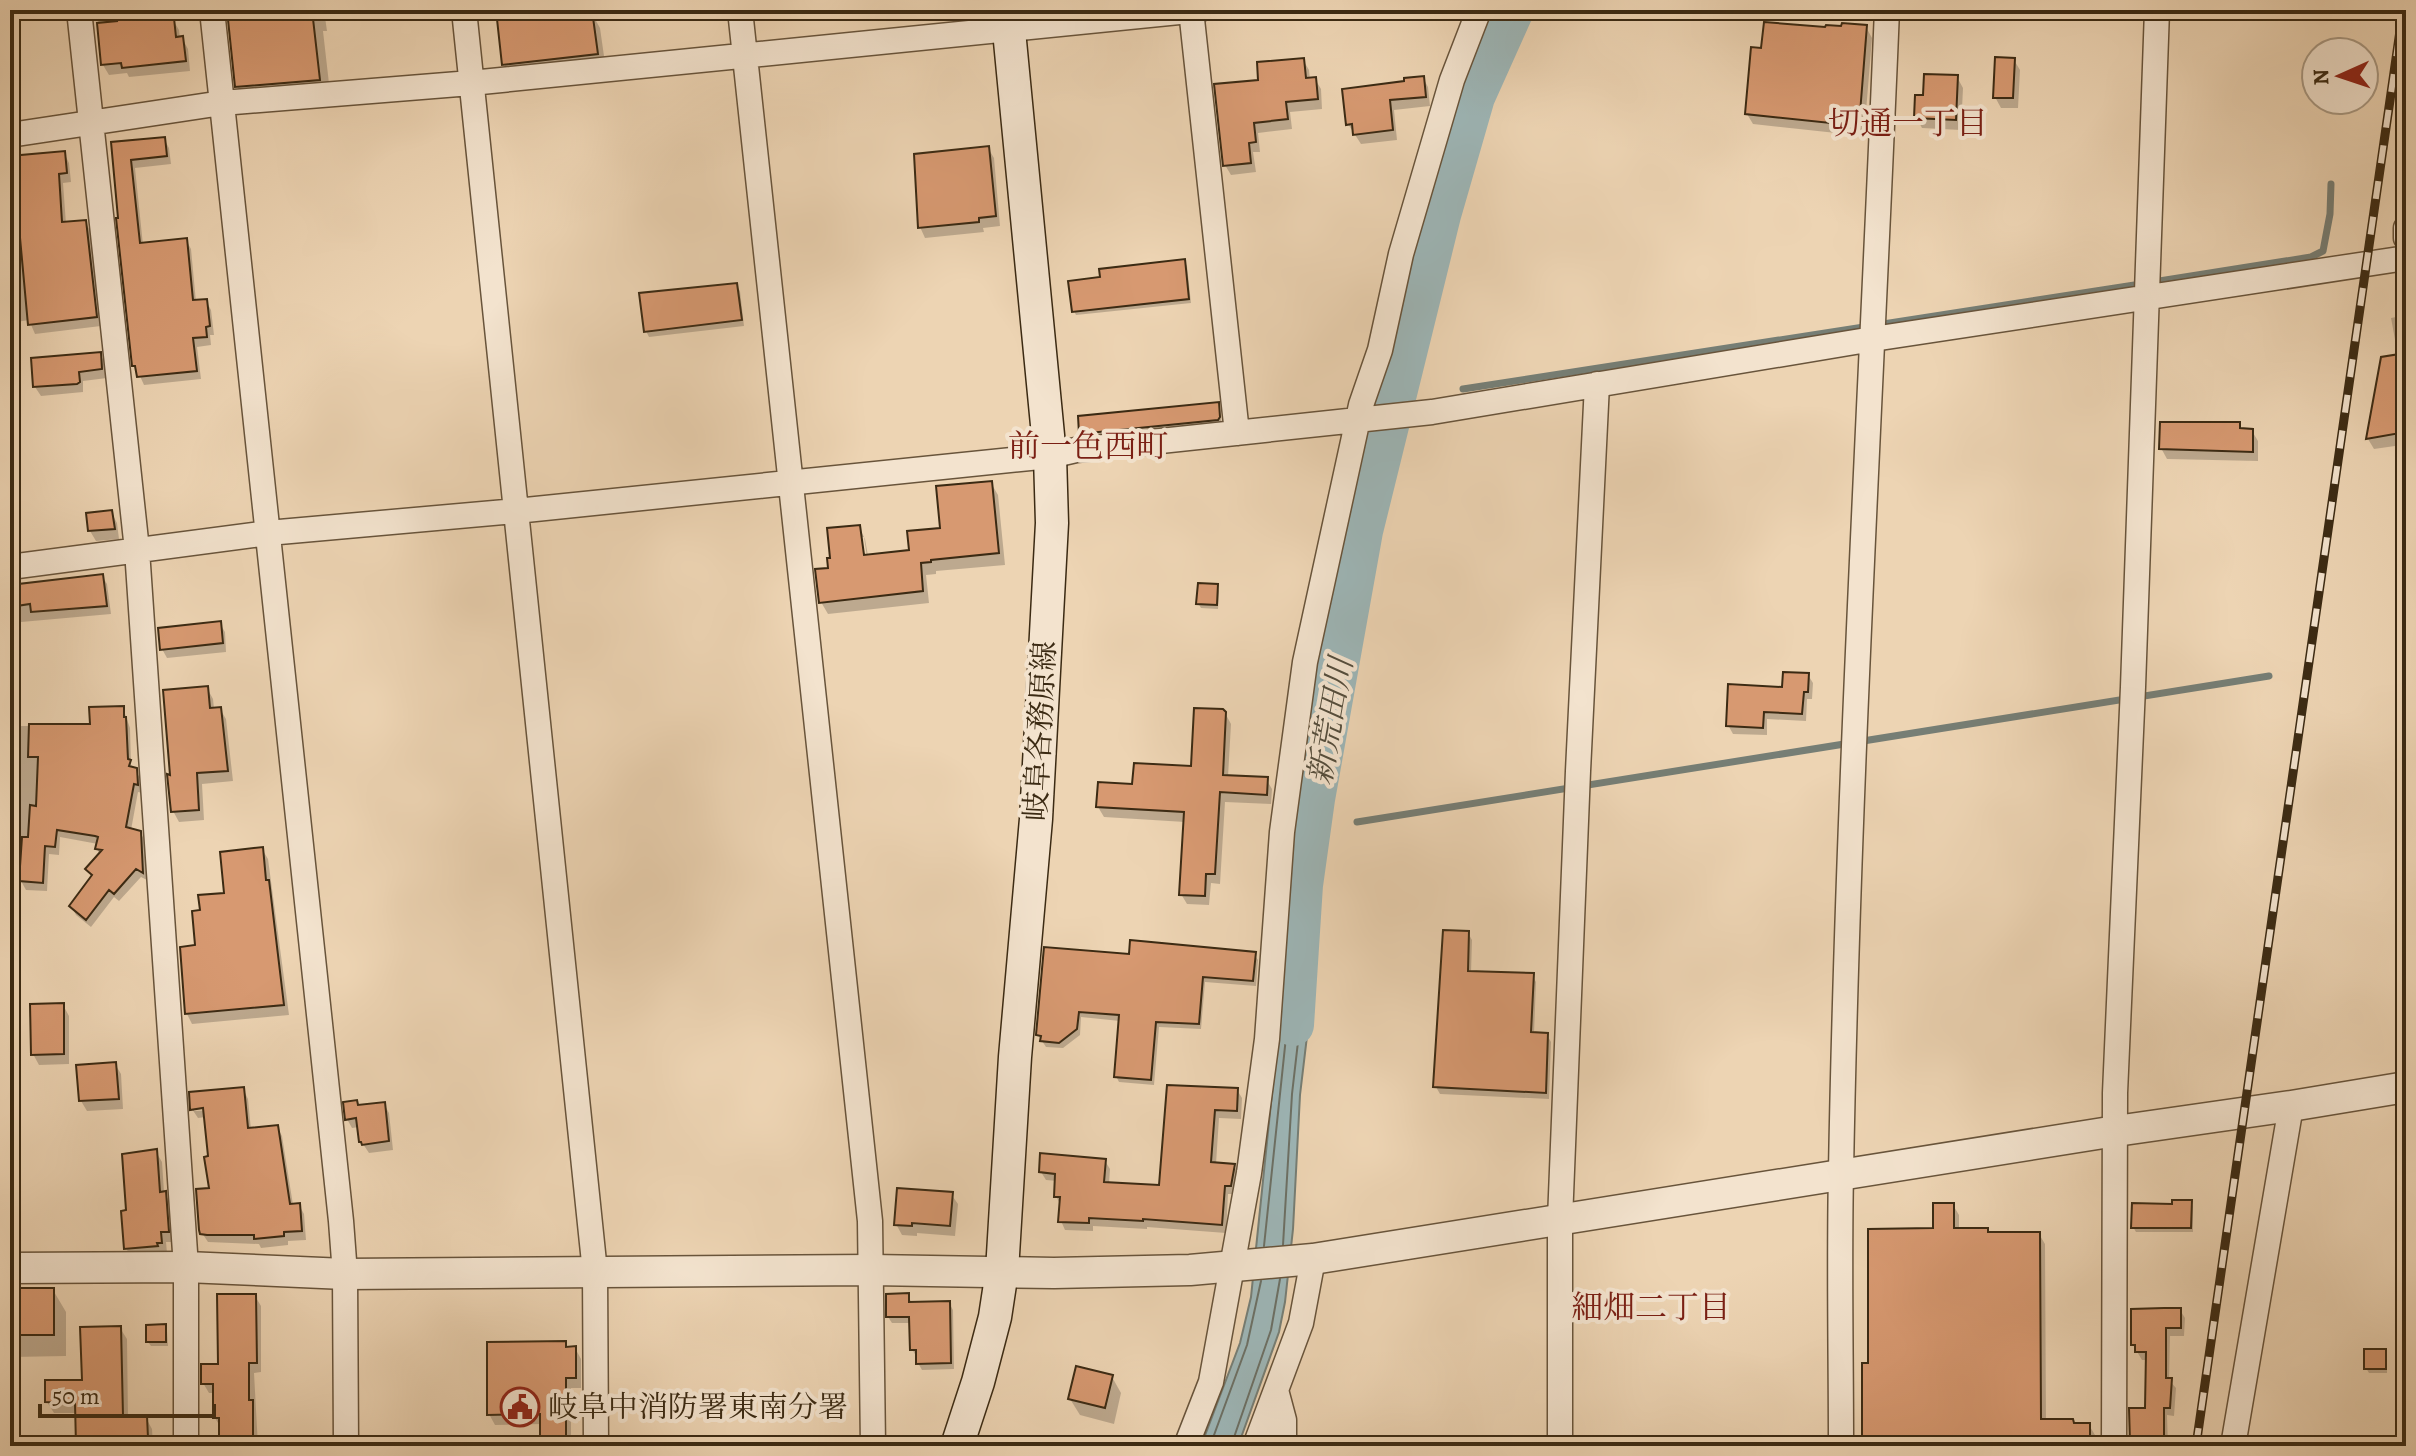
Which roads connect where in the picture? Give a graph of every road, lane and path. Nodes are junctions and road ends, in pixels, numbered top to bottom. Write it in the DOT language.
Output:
graph roads {
  1 [pos="79,10"];
  2 [pos="212,10"];
  3 [pos="464,10"];
  4 [pos="740,10"];
  5 [pos="1191,10"];
  6 [pos="1199,10"];
  7 [pos="1479,10"];
  8 [pos="1887,10"];
  9 [pos="2157,10"];
  10 [pos="1008,19"];
  11 [pos="745,57"];
  12 [pos="471,83"];
  13 [pos="222,103"];
  14 [pos="91,123"];
  15 [pos="10,135"];
  16 [pos="2406,228"];
  17 [pos="2406,238"];
  18 [pos="2406,258"];
  19 [pos="2147,297"];
  20 [pos="1873,339"];
  21 [pos="1597,384"];
  22 [pos="1363,420"];
  23 [pos="1237,433"];
  24 [pos="1050,456"];
  25 [pos="792,482"];
  26 [pos="516,511"];
  27 [pos="268,533"];
  28 [pos="137,550"];
  29 [pos="10,567"];
  30 [pos="2406,1087"];
  31 [pos="2291,1106"];
  32 [pos="2116,1131"];
  33 [pos="1841,1174"];
  34 [pos="1560,1220"];
  35 [pos="1307,1259"];
  36 [pos="1240,1266"];
  37 [pos="186,1267"];
  38 [pos="10,1268"];
  39 [pos="872,1270"];
  40 [pos="1002,1271"];
  41 [pos="595,1272"];
  42 [pos="345,1274"];
  43 [pos="1276,1390"];
  44 [pos="186,1446"];
  45 [pos="346,1446"];
  46 [pos="596,1446"];
  47 [pos="873,1446"];
  48 [pos="957,1446"];
  49 [pos="1186,1446"];
  50 [pos="1255,1446"];
  51 [pos="1284,1446"];
  52 [pos="1560,1446"];
  53 [pos="1841,1446"];
  54 [pos="2114,1446"];
  55 [pos="2233,1446"];
  1 -- 14 [label="street"];
  2 -- 13 [label="street"];
  3 -- 12 [label="street"];
  4 -- 11 [label="street"];
  5 -- 6 [label="street"];
  5 -- 10 [label="street"];
  5 -- 23 [label="street"];
  7 -- 22 [label="street"];
  8 -- 20 [label="street"];
  9 -- 19 [label="street"];
  10 -- 11 [label="street"];
  10 -- 24 [label="main road, 岐阜各務原線"];
  11 -- 12 [label="street"];
  11 -- 25 [label="street"];
  12 -- 13 [label="street"];
  12 -- 26 [label="street"];
  13 -- 14 [label="street"];
  13 -- 27 [label="street"];
  14 -- 15 [label="street"];
  14 -- 28 [label="street"];
  16 -- 17 [label="street"];
  18 -- 19 [label="street"];
  19 -- 20 [label="street"];
  19 -- 32 [label="street"];
  20 -- 21 [label="street"];
  20 -- 33 [label="street"];
  21 -- 22 [label="street"];
  21 -- 34 [label="street"];
  22 -- 23 [label="street"];
  22 -- 36 [label="street"];
  23 -- 24 [label="street"];
  24 -- 25 [label="street"];
  24 -- 40 [label="main road, 岐阜各務原線"];
  25 -- 26 [label="street"];
  25 -- 39 [label="street"];
  26 -- 27 [label="street"];
  26 -- 41 [label="street"];
  27 -- 28 [label="street"];
  27 -- 42 [label="street"];
  28 -- 29 [label="street"];
  28 -- 37 [label="street"];
  30 -- 31 [label="street"];
  31 -- 32 [label="street"];
  31 -- 55 [label="street"];
  32 -- 33 [label="street"];
  32 -- 54 [label="street"];
  33 -- 34 [label="street"];
  33 -- 53 [label="street"];
  34 -- 35 [label="street"];
  34 -- 52 [label="street"];
  35 -- 36 [label="street"];
  35 -- 43 [label="street"];
  36 -- 40 [label="street"];
  36 -- 49 [label="street"];
  37 -- 38 [label="street"];
  37 -- 42 [label="street"];
  37 -- 44 [label="street"];
  39 -- 40 [label="street"];
  39 -- 41 [label="street"];
  39 -- 47 [label="street"];
  40 -- 48 [label="main road, 岐阜各務原線"];
  41 -- 42 [label="street"];
  41 -- 46 [label="street"];
  42 -- 45 [label="street"];
  43 -- 50 [label="street"];
  43 -- 51 [label="street"];
}
